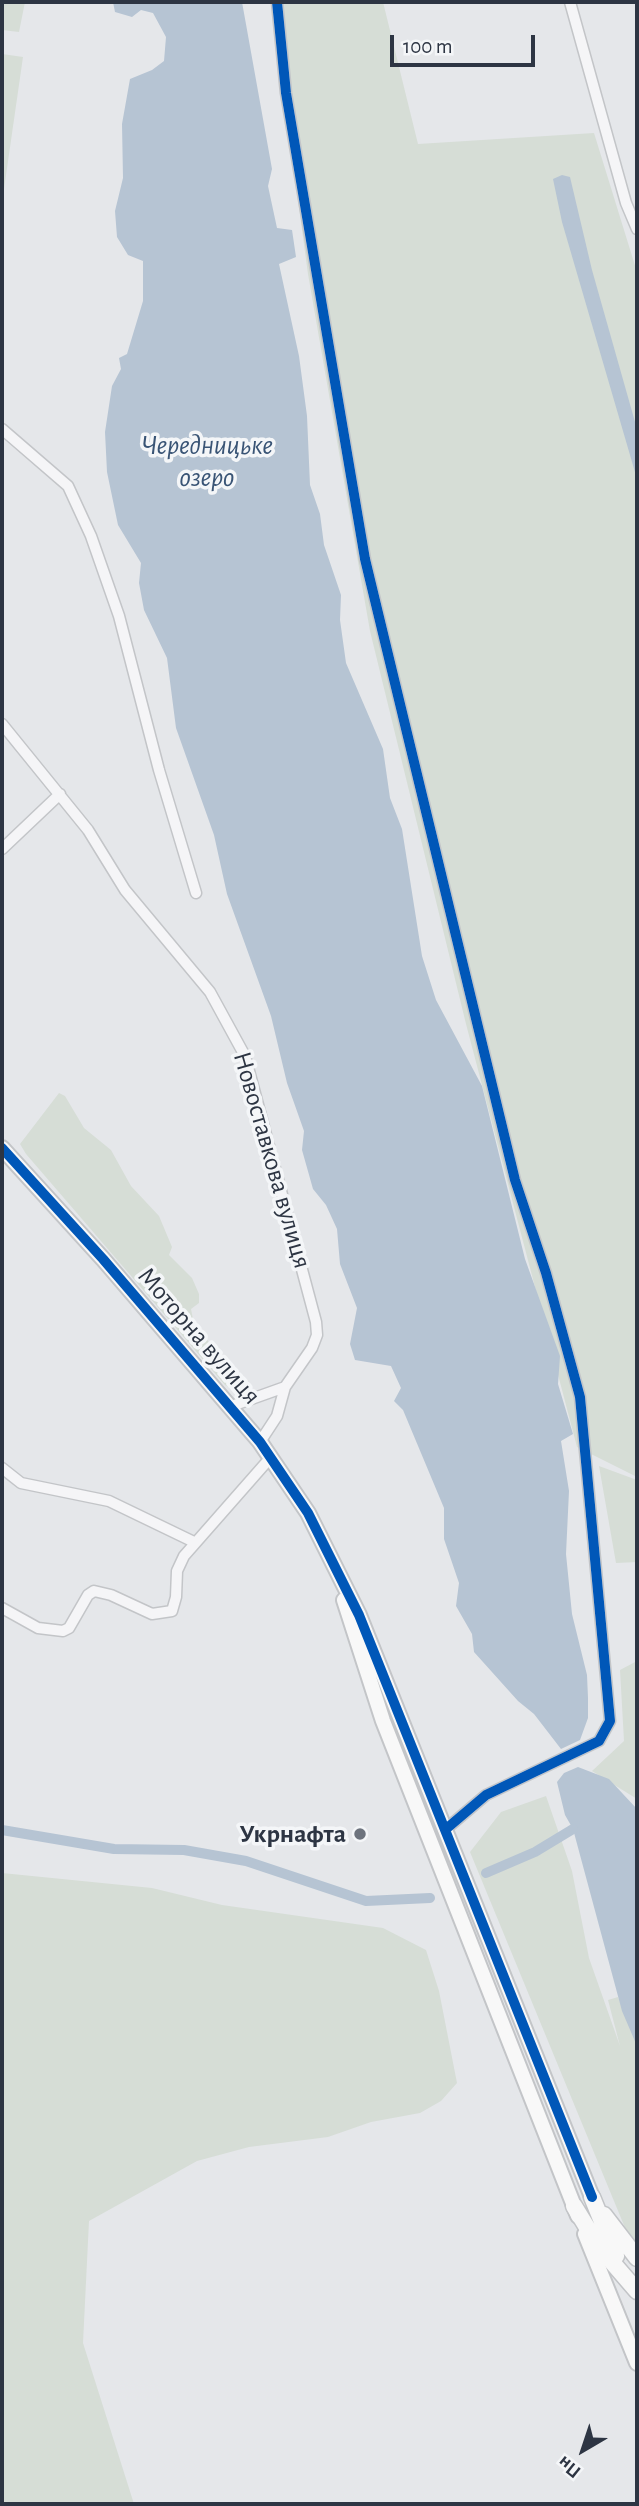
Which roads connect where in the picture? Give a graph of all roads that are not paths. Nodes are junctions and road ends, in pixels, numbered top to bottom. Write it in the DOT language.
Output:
graph roads {
  1 [pos="277,2"];
  2 [pos="570,2"];
  3 [pos="637,229"];
  4 [pos="2,429"];
  5 [pos="2,724"];
  6 [pos="60,794"];
  7 [pos="2,849"];
  8 [pos="196,892"];
  9 [pos="2,1148"];
  10 [pos="285,1387"];
  11 [pos="229,1407"];
  12 [pos="260,1442"];
  13 [pos="271,1457"];
  14 [pos="2,1468"];
  15 [pos="194,1542"];
  16 [pos="336,1572"];
  17 [pos="2,1608"];
  18 [pos="446,1829"];
  19 [pos="528,2036"];
  20 [pos="510,2043"];
  21 [pos="592,2197"];
  22 [pos="574,2206"];
  23 [pos="637,2258"];
  24 [pos="637,2362"];
  1 -- 18 [label="street"];
  2 -- 3 [label="street"];
  4 -- 8 [label="street"];
  5 -- 6 [label="street, Новоставкова вулиця"];
  6 -- 7 [label="street"];
  6 -- 10 [label="street, Новоставкова вулиця"];
  9 -- 11 [label="street, Моторна вулиця"];
  10 -- 11 [label="street"];
  10 -- 12 [label="street, Новоставкова вулиця"];
  11 -- 12 [label="street, Моторна вулиця"];
  12 -- 13 [label="street, Моторна вулиця"];
  13 -- 15 [label="street"];
  13 -- 16 [label="street, Моторна вулиця"];
  14 -- 15 [label="street"];
  15 -- 17 [label="street"];
  16 -- 18 [label="street"];
  16 -- 20 [label="street"];
  18 -- 19 [label="street"];
  19 -- 20 [label="street"];
  19 -- 21 [label="street"];
  20 -- 22 [label="street"];
  21 -- 22 [label="main road"];
  21 -- 23 [label="main road"];
  22 -- 24 [label="street"];
}
